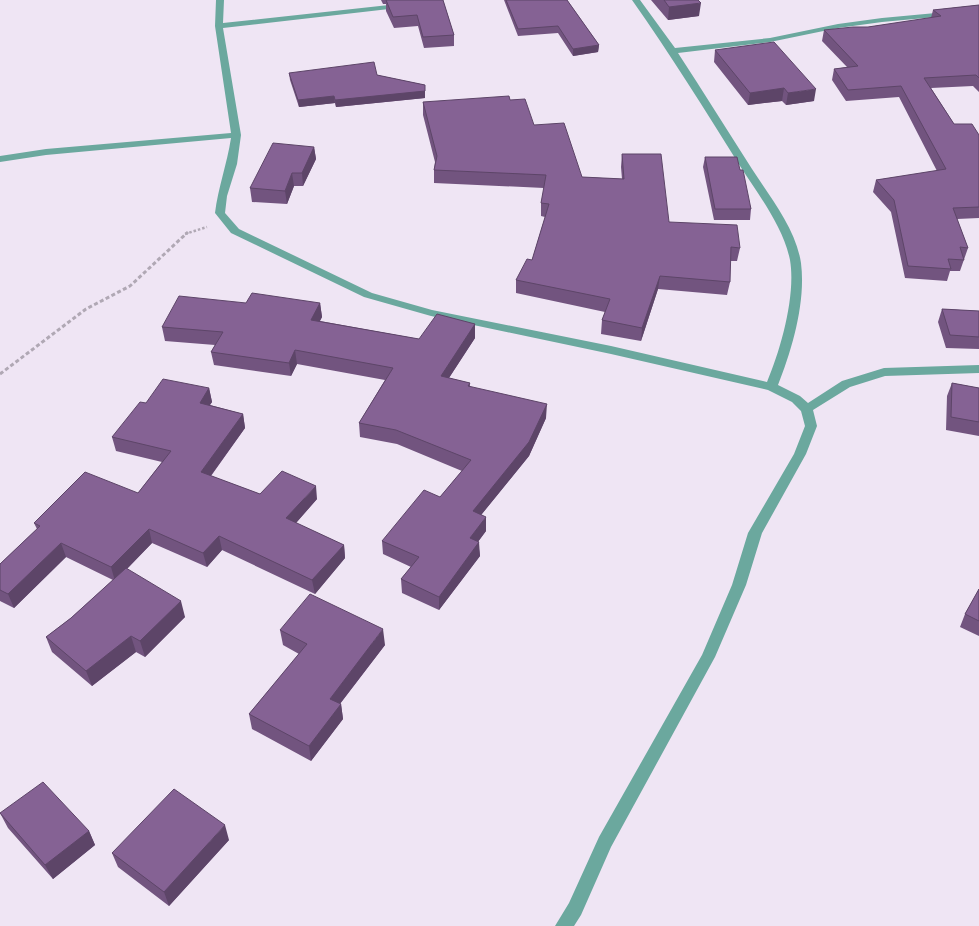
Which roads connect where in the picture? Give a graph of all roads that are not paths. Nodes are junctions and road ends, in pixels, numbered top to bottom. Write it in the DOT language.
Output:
graph roads {
  1 [pos="220,0"];
  2 [pos="636,0"];
  3 [pos="389,7"];
  4 [pos="979,10"];
  5 [pos="219,26"];
  6 [pos="673,51"];
  7 [pos="236,136"];
  8 [pos="0,159"];
  9 [pos="979,369"];
  10 [pos="771,387"];
  11 [pos="807,409"];
  12 [pos="564,926"];
  1 -- 5 [label="street"];
  2 -- 6 [label="street"];
  3 -- 5 [label="street"];
  4 -- 6 [label="street"];
  5 -- 7 [label="street"];
  6 -- 10 [label="street"];
  7 -- 8 [label="street"];
  7 -- 10 [label="street"];
  9 -- 11 [label="street"];
  10 -- 11 [label="street"];
  11 -- 12 [label="street"];
}
